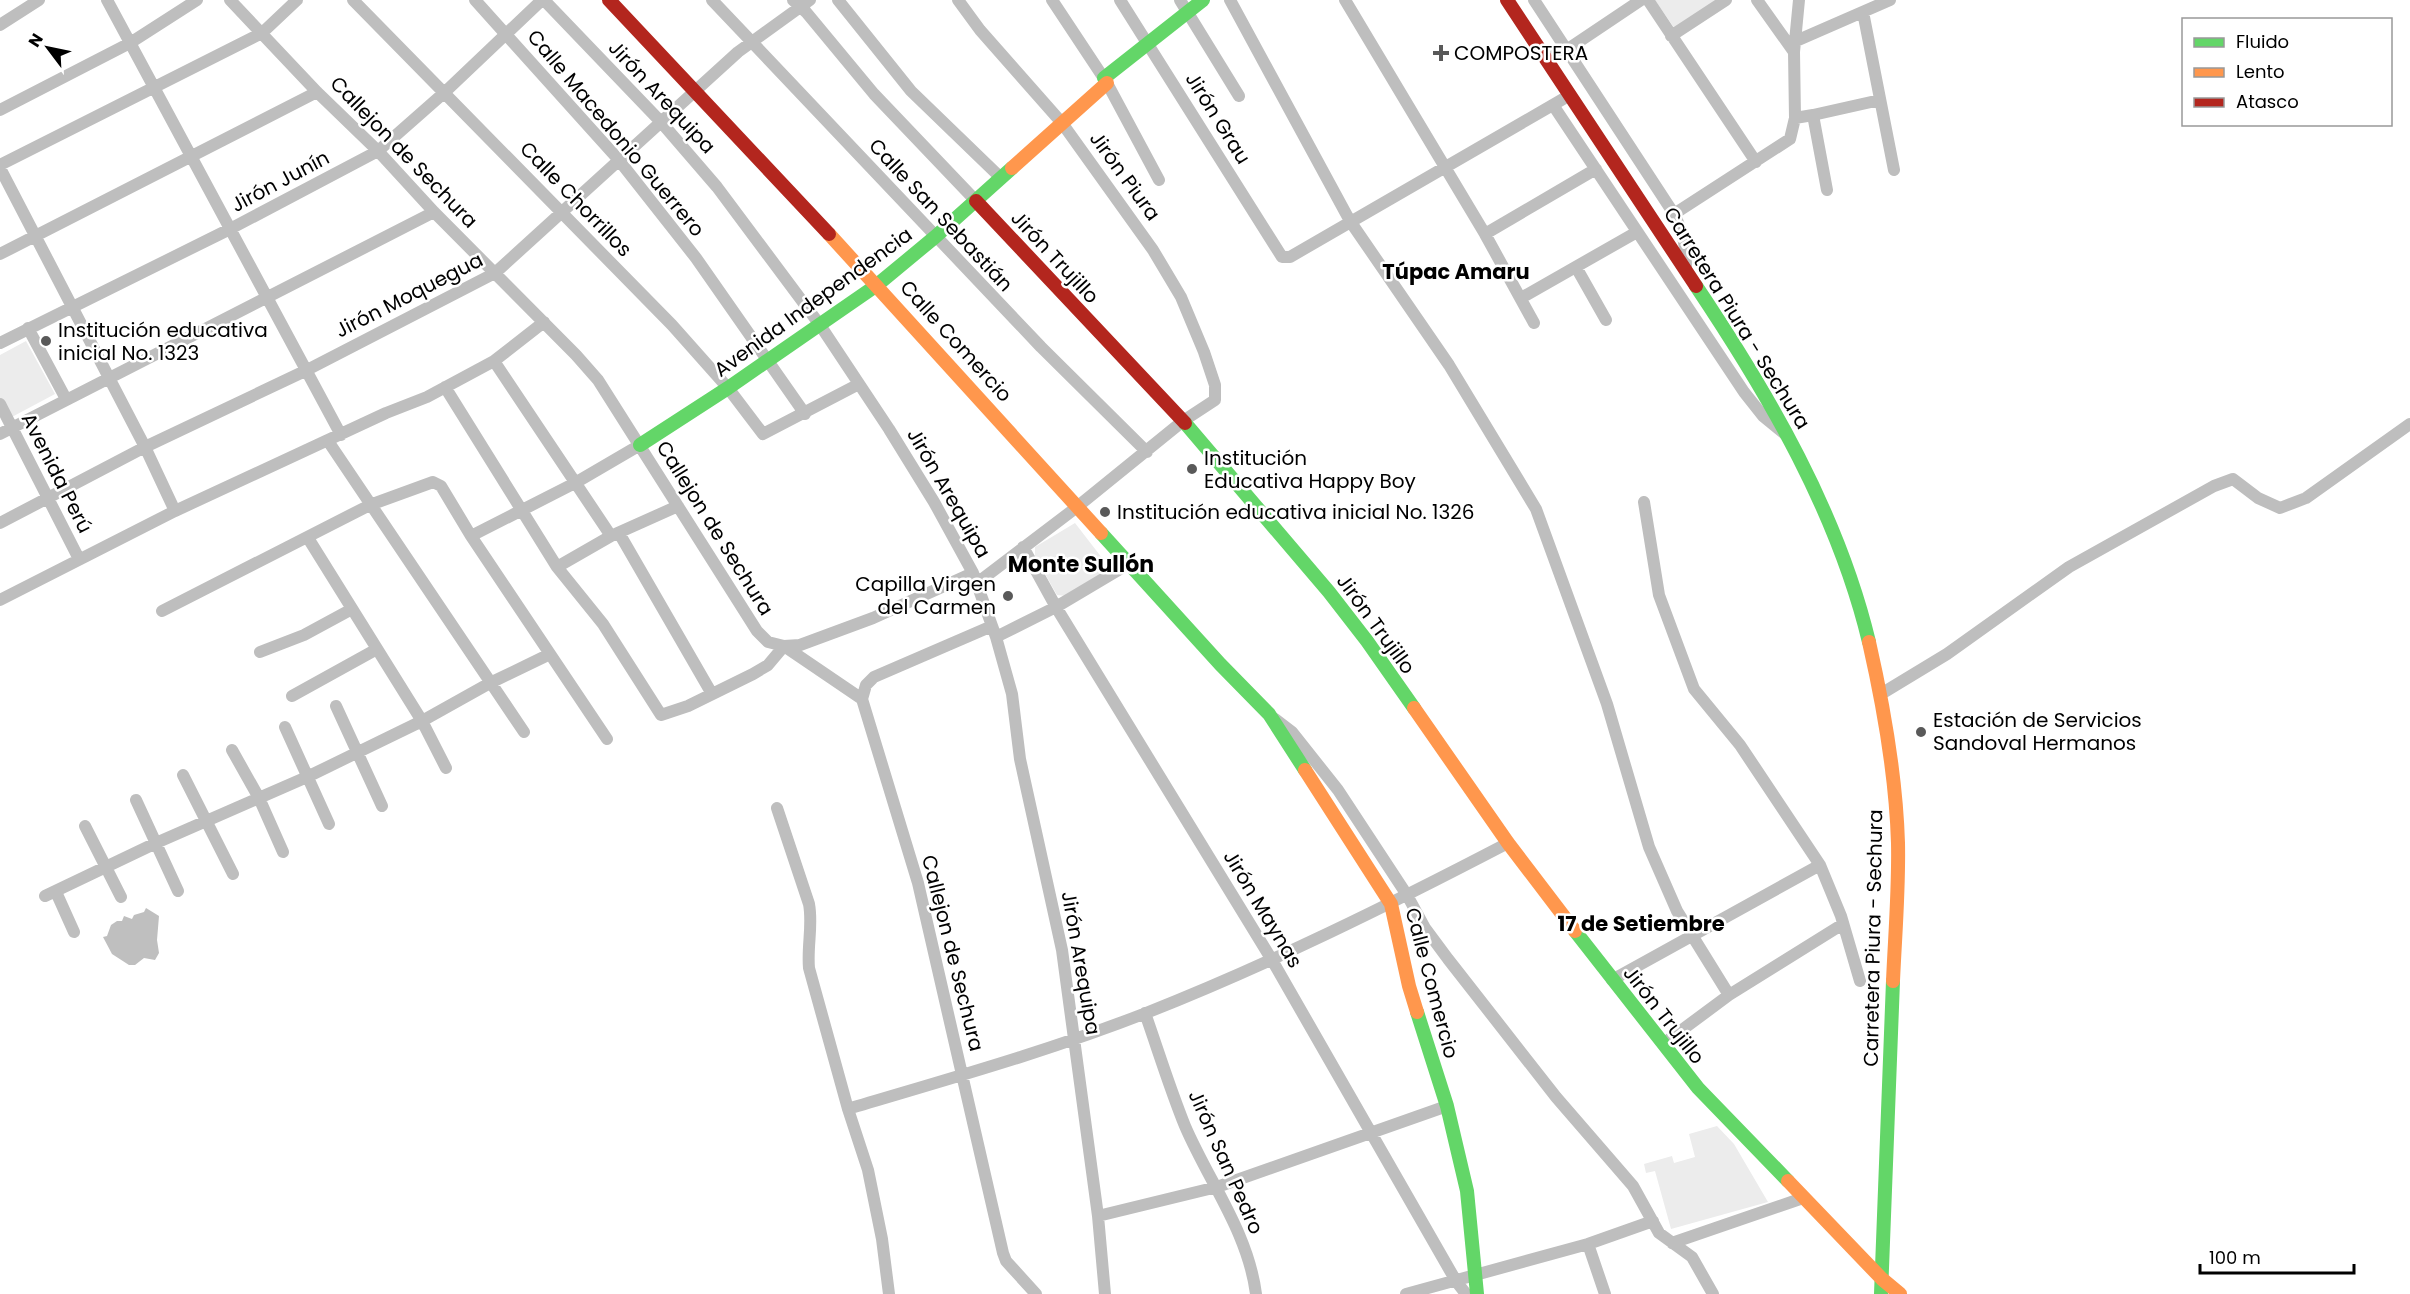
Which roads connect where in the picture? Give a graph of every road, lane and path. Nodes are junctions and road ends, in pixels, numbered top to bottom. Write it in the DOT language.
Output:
graph roads {
  1 [pos="39,0"];
  2 [pos="107,0"];
  3 [pos="197,0"];
  4 [pos="230,0"];
  5 [pos="297,0"];
  6 [pos="353,0"];
  7 [pos="475,0"];
  8 [pos="543,0"];
  9 [pos="609,0"];
  10 [pos="712,0"];
  11 [pos="838,0"];
  12 [pos="958,0"];
  13 [pos="1052,0"];
  14 [pos="1120,0"];
  15 [pos="1180,0"];
  16 [pos="1203,0"];
  17 [pos="1230,0"];
  18 [pos="1345,0"];
  19 [pos="1507,0"];
  20 [pos="1534,0"];
  21 [pos="1641,0"];
  22 [pos="1648,0"];
  23 [pos="1726,0"];
  24 [pos="1757,0"];
  25 [pos="1799,0"];
  26 [pos="1890,0"];
  27 [pos="801,3"];
  28 [pos="1863,12"];
  29 [pos="1189,14"];
  30 [pos="1,23"];
  31 [pos="262,33"];
  32 [pos="506,33"];
  33 [pos="1671,36"];
  34 [pos="752,42"];
  35 [pos="130,43"];
  36 [pos="1149,44"];
  37 [pos="1795,46"];
  38 [pos="1566,50"];
  39 [pos="1546,59"];
  40 [pos="1105,80"];
  41 [pos="154,86"];
  42 [pos="693,91"];
  43 [pos="317,92"];
  44 [pos="445,92"];
  45 [pos="1570,95"];
  46 [pos="1239,96"];
  47 [pos="1880,100"];
  48 [pos="1553,105"];
  49 [pos="0,110"];
  50 [pos="1813,115"];
  51 [pos="1795,118"];
  52 [pos="661,122"];
  53 [pos="1062,123"];
  54 [pos="378,151"];
  55 [pos="192,155"];
  56 [pos="618,159"];
  57 [pos="1756,162"];
  58 [pos="0,166"];
  59 [pos="1445,166"];
  60 [pos="1596,169"];
  61 [pos="1894,170"];
  62 [pos="1000,177"];
  63 [pos="1159,180"];
  64 [pos="1827,190"];
  65 [pos="976,201"];
  66 [pos="434,212"];
  67 [pos="561,212"];
  68 [pos="1674,214"];
  69 [pos="1350,221"];
  70 [pos="230,229"];
  71 [pos="1637,232"];
  72 [pos="1485,234"];
  73 [pos="36,236"];
  74 [pos="935,237"];
  75 [pos="0,254"];
  76 [pos="1576,267"];
  77 [pos="1686,270"];
  78 [pos="495,273"];
  79 [pos="877,285"];
  80 [pos="266,297"];
  81 [pos="1521,298"];
  82 [pos="72,307"];
  83 [pos="1606,320"];
  84 [pos="544,322"];
  85 [pos="1534,323"];
  86 [pos="820,325"];
  87 [pos="28,328"];
  88 [pos="0,343"];
  89 [pos="494,361"];
  90 [pos="768,361"];
  91 [pos="305,370"];
  92 [pos="108,379"];
  93 [pos="859,384"];
  94 [pos="445,387"];
  95 [pos="728,388"];
  96 [pos="66,399"];
  97 [pos="0,404"];
  98 [pos="805,414"];
  99 [pos="1183,421"];
  100 [pos="2410,424"];
  101 [pos="12,428"];
  102 [pos="0,434"];
  103 [pos="341,435"];
  104 [pos="1789,437"];
  105 [pos="328,441"];
  106 [pos="640,445"];
  107 [pos="145,447"];
  108 [pos="1147,452"];
  109 [pos="575,483"];
  110 [pos="48,497"];
  111 [pos="1644,502"];
  112 [pos="370,505"];
  113 [pos="678,506"];
  114 [pos="1077,507"];
  115 [pos="176,511"];
  116 [pos="520,511"];
  117 [pos="0,523"];
  118 [pos="615,535"];
  119 [pos="471,536"];
  120 [pos="308,538"];
  121 [pos="1023,547"];
  122 [pos="79,559"];
  123 [pos="1130,563"];
  124 [pos="557,567"];
  125 [pos="975,578"];
  126 [pos="0,600"];
  127 [pos="1056,606"];
  128 [pos="352,609"];
  129 [pos="162,611"];
  130 [pos="994,632"];
  131 [pos="784,646"];
  132 [pos="377,649"];
  133 [pos="260,652"];
  134 [pos="550,654"];
  135 [pos="490,683"];
  136 [pos="712,694"];
  137 [pos="1881,694"];
  138 [pos="292,696"];
  139 [pos="862,699"];
  140 [pos="336,706"];
  141 [pos="1269,714"];
  142 [pos="422,721"];
  143 [pos="285,727"];
  144 [pos="524,732"];
  145 [pos="607,739"];
  146 [pos="232,750"];
  147 [pos="357,752"];
  148 [pos="446,768"];
  149 [pos="183,775"];
  150 [pos="307,777"];
  151 [pos="259,798"];
  152 [pos="136,800"];
  153 [pos="382,806"];
  154 [pos="777,808"];
  155 [pos="207,821"];
  156 [pos="329,824"];
  157 [pos="84,826"];
  158 [pos="156,843"];
  159 [pos="1508,843"];
  160 [pos="283,852"];
  161 [pos="1820,865"];
  162 [pos="107,868"];
  163 [pos="233,874"];
  164 [pos="178,891"];
  165 [pos="1407,895"];
  166 [pos="121,897"];
  167 [pos="1391,904"];
  168 [pos="1843,924"];
  169 [pos="74,932"];
  170 [pos="1691,937"];
  171 [pos="1272,960"];
  172 [pos="1612,980"];
  173 [pos="1860,981"];
  174 [pos="1729,995"];
  175 [pos="1145,1013"];
  176 [pos="1075,1038"];
  177 [pos="1663,1044"];
  178 [pos="963,1074"];
  179 [pos="1447,1106"];
  180 [pos="848,1108"];
  181 [pos="1372,1132"];
  182 [pos="1217,1187"];
  183 [pos="1803,1198"];
  184 [pos="1098,1216"];
  185 [pos="1653,1221"];
  186 [pos="1672,1243"];
  187 [pos="1588,1244"];
  188 [pos="1476,1275"];
  189 [pos="1882,1280"];
  190 [pos="1456,1281"];
  191 [pos="889,1294"];
  192 [pos="1036,1294"];
  193 [pos="1105,1294"];
  194 [pos="1256,1294"];
  195 [pos="1406,1294"];
  196 [pos="1466,1294"];
  197 [pos="1477,1294"];
  198 [pos="1605,1294"];
  199 [pos="1713,1294"];
  200 [pos="1881,1294"];
  201 [pos="1900,1294"];
  1 -- 30 [label="street"];
  2 -- 35 [label="street"];
  3 -- 35 [label="street"];
  4 -- 31 [label="street, Callejon de Sechura"];
  5 -- 31 [label="street"];
  6 -- 44 [label="street, Calle Chorrillos"];
  7 -- 32 [label="street, Calle Macedonio Guerrero"];
  8 -- 32 [label="street, Jirón Junín"];
  8 -- 52 [label="street, Jirón Arequipa"];
  9 -- 42 [label="street, Calle Comercio"];
  10 -- 34 [label="street, Calle San Sebastián"];
  11 -- 62 [label="street"];
  12 -- 53 [label="street, Jirón Piura"];
  13 -- 40 [label="street"];
  14 -- 36 [label="street, Jirón Grau"];
  15 -- 29 [label="street"];
  16 -- 29 [label="street, Avenida Independencia"];
  17 -- 69 [label="street"];
  18 -- 59 [label="street"];
  19 -- 39 [label="street, Carretera Piura - Sechura"];
  20 -- 38 [label="street"];
  21 -- 38 [label="street"];
  22 -- 33 [label="street"];
  23 -- 33 [label="street"];
  24 -- 37 [label="street"];
  25 -- 37 [label="street"];
  26 -- 28 [label="street"];
  27 -- 34 [label="street, Jirón Moquegua"];
  27 -- 65 [label="street, Jirón Trujillo"];
  28 -- 37 [label="street"];
  28 -- 47 [label="street"];
  29 -- 36 [label="street, Avenida Independencia"];
  29 -- 46 [label="street"];
  31 -- 41 [label="street"];
  31 -- 43 [label="street, Callejon de Sechura"];
  32 -- 44 [label="street, Jirón Junín"];
  32 -- 56 [label="street, Calle Macedonio Guerrero"];
  33 -- 57 [label="street"];
  34 -- 42 [label="street, Jirón Moquegua"];
  34 -- 74 [label="street, Calle San Sebastián"];
  35 -- 41 [label="street"];
  35 -- 49 [label="street"];
  36 -- 40 [label="street, Avenida Independencia"];
  36 -- 69 [label="street, Jirón Grau"];
  37 -- 51 [label="street"];
  38 -- 39 [label="street"];
  38 -- 68 [label="street"];
  39 -- 45 [label="street, Carretera Piura - Sechura"];
  40 -- 53 [label="street, Avenida Independencia"];
  40 -- 63 [label="street"];
  41 -- 55 [label="street"];
  41 -- 58 [label="street"];
  42 -- 52 [label="street, Jirón Moquegua"];
  42 -- 79 [label="street, Calle Comercio"];
  43 -- 54 [label="street, Callejon de Sechura"];
  43 -- 55 [label="street"];
  44 -- 54 [label="street, Jirón Junín"];
  44 -- 67 [label="street, Calle Chorrillos"];
  45 -- 48 [label="street"];
  45 -- 77 [label="street, Carretera Piura - Sechura"];
  47 -- 50 [label="street"];
  47 -- 61 [label="street"];
  48 -- 59 [label="street"];
  48 -- 60 [label="street"];
  50 -- 51 [label="street"];
  50 -- 64 [label="street"];
  51 -- 57 [label="street"];
  52 -- 56 [label="street, Jirón Moquegua"];
  52 -- 86 [label="street, Jirón Arequipa"];
  53 -- 62 [label="street, Avenida Independencia"];
  53 -- 99 [label="street, Jirón Piura"];
  54 -- 66 [label="street, Callejon de Sechura"];
  54 -- 70 [label="street, Jirón Junín"];
  55 -- 70 [label="street"];
  55 -- 73 [label="street"];
  56 -- 67 [label="street, Jirón Moquegua"];
  56 -- 90 [label="street, Calle Macedonio Guerrero"];
  57 -- 68 [label="street"];
  58 -- 73 [label="street"];
  59 -- 69 [label="street"];
  59 -- 72 [label="street"];
  60 -- 71 [label="street"];
  60 -- 72 [label="street"];
  62 -- 65 [label="street, Avenida Independencia"];
  65 -- 74 [label="street, Avenida Independencia"];
  65 -- 99 [label="street, Jirón Trujillo"];
  66 -- 78 [label="street, Callejon de Sechura"];
  66 -- 80 [label="street"];
  67 -- 78 [label="street, Jirón Moquegua"];
  67 -- 95 [label="street, Calle Chorrillos"];
  68 -- 77 [label="street"];
  69 -- 170 [label="street"];
  70 -- 80 [label="street"];
  70 -- 82 [label="street, Jirón Junín"];
  71 -- 76 [label="street"];
  71 -- 104 [label="street"];
  72 -- 81 [label="street"];
  73 -- 75 [label="street"];
  73 -- 82 [label="street"];
  74 -- 79 [label="street, Avenida Independencia"];
  74 -- 108 [label="street, Calle San Sebastián"];
  76 -- 81 [label="street"];
  76 -- 83 [label="street"];
  77 -- 104 [label="street, Carretera Piura - Sechura"];
  78 -- 84 [label="street, Callejon de Sechura"];
  78 -- 91 [label="street, Jirón Moquegua"];
  79 -- 86 [label="street, Avenida Independencia"];
  79 -- 114 [label="street, Calle Comercio"];
  80 -- 91 [label="street"];
  80 -- 92 [label="street"];
  81 -- 85 [label="street"];
  82 -- 87 [label="street, Jirón Junín"];
  82 -- 92 [label="street"];
  84 -- 89 [label="street"];
  84 -- 106 [label="street, Callejon de Sechura"];
  86 -- 90 [label="street, Avenida Independencia"];
  86 -- 93 [label="street, Jirón Arequipa"];
  87 -- 88 [label="street, Jirón Junín"];
  87 -- 96 [label="street"];
  89 -- 94 [label="street"];
  89 -- 109 [label="street"];
  90 -- 95 [label="street, Avenida Independencia"];
  90 -- 98 [label="street, Calle Macedonio Guerrero"];
  91 -- 103 [label="street"];
  91 -- 107 [label="street, Jirón Moquegua"];
  92 -- 96 [label="street"];
  92 -- 107 [label="street"];
  93 -- 98 [label="street"];
  93 -- 125 [label="street, Jirón Arequipa"];
  94 -- 103 [label="street"];
  94 -- 116 [label="street"];
  95 -- 98 [label="street, Calle Chorrillos"];
  95 -- 106 [label="street, Avenida Independencia"];
  96 -- 101 [label="street"];
  97 -- 101 [label="street, Avenida Perú"];
  99 -- 108 [label="street"];
  99 -- 159 [label="street, Jirón Trujillo"];
  100 -- 137 [label="street"];
  101 -- 102 [label="street"];
  101 -- 110 [label="street, Avenida Perú"];
  103 -- 105 [label="street"];
  104 -- 137 [label="street, Carretera Piura - Sechura"];
  105 -- 112 [label="street"];
  105 -- 115 [label="street"];
  106 -- 109 [label="street"];
  106 -- 113 [label="street, Callejon de Sechura"];
  107 -- 110 [label="street, Jirón Moquegua"];
  107 -- 115 [label="street"];
  108 -- 114 [label="street"];
  109 -- 116 [label="street"];
  109 -- 118 [label="street"];
  110 -- 117 [label="street, Jirón Moquegua"];
  110 -- 122 [label="street, Avenida Perú"];
  111 -- 161 [label="street"];
  112 -- 119 [label="street"];
  112 -- 120 [label="street"];
  112 -- 135 [label="street"];
  113 -- 118 [label="street"];
  113 -- 131 [label="street, Callejon de Sechura"];
  114 -- 121 [label="street"];
  114 -- 123 [label="street, Calle Comercio"];
  115 -- 122 [label="street"];
  116 -- 119 [label="street"];
  116 -- 124 [label="street"];
  118 -- 124 [label="street"];
  118 -- 136 [label="street"];
  119 -- 134 [label="street"];
  120 -- 128 [label="street"];
  120 -- 129 [label="street"];
  121 -- 125 [label="street"];
  121 -- 127 [label="street, Jirón Maynas"];
  122 -- 126 [label="street"];
  123 -- 127 [label="street"];
  123 -- 141 [label="street, Calle Comercio"];
  124 -- 136 [label="street"];
  125 -- 130 [label="street, Jirón Arequipa"];
  125 -- 131 [label="street"];
  127 -- 130 [label="street"];
  127 -- 171 [label="street, Jirón Maynas"];
  128 -- 132 [label="street"];
  128 -- 133 [label="street"];
  130 -- 139 [label="street"];
  130 -- 176 [label="street, Jirón Arequipa"];
  131 -- 136 [label="street"];
  131 -- 139 [label="street, Callejon de Sechura"];
  132 -- 138 [label="street"];
  132 -- 142 [label="street"];
  134 -- 135 [label="street"];
  134 -- 145 [label="street"];
  135 -- 142 [label="street"];
  135 -- 144 [label="street"];
  137 -- 189 [label="street, Carretera Piura - Sechura"];
  139 -- 178 [label="street, Callejon de Sechura"];
  140 -- 147 [label="street"];
  141 -- 165 [label="street, Calle Comercio"];
  141 -- 167 [label="street, Calle Comercio"];
  142 -- 147 [label="street"];
  142 -- 148 [label="street"];
  143 -- 150 [label="street"];
  146 -- 151 [label="street"];
  147 -- 150 [label="street"];
  147 -- 153 [label="street"];
  149 -- 155 [label="street"];
  150 -- 151 [label="street"];
  150 -- 156 [label="street"];
  151 -- 155 [label="street"];
  151 -- 160 [label="street"];
  152 -- 158 [label="street"];
  154 -- 180 [label="street"];
  155 -- 158 [label="street"];
  155 -- 163 [label="street"];
  157 -- 162 [label="street"];
  158 -- 162 [label="street"];
  158 -- 164 [label="street"];
  159 -- 165 [label="street"];
  159 -- 172 [label="street, Jirón Trujillo"];
  161 -- 168 [label="street"];
  161 -- 170 [label="street"];
  162 -- 166 [label="street"];
  162 -- 169 [label="street"];
  165 -- 167 [label="street"];
  165 -- 185 [label="street, Calle Comercio"];
  167 -- 171 [label="street"];
  167 -- 179 [label="street, Calle Comercio"];
  168 -- 173 [label="street"];
  168 -- 174 [label="street"];
  170 -- 172 [label="street"];
  170 -- 174 [label="street"];
  171 -- 175 [label="street"];
  171 -- 181 [label="street, Jirón Maynas"];
  172 -- 177 [label="street, Jirón Trujillo"];
  174 -- 177 [label="street"];
  175 -- 176 [label="street"];
  175 -- 182 [label="street, Jirón San Pedro"];
  176 -- 178 [label="street"];
  176 -- 184 [label="street, Jirón Arequipa"];
  177 -- 183 [label="street, Jirón Trujillo"];
  178 -- 180 [label="street"];
  178 -- 192 [label="street, Callejon de Sechura"];
  179 -- 181 [label="street"];
  179 -- 188 [label="street, Calle Comercio"];
  180 -- 191 [label="street"];
  181 -- 182 [label="street"];
  181 -- 190 [label="street, Jirón Maynas"];
  182 -- 184 [label="street"];
  182 -- 194 [label="street, Jirón San Pedro"];
  183 -- 186 [label="street"];
  183 -- 189 [label="street, Jirón Trujillo"];
  184 -- 193 [label="street, Jirón Arequipa"];
  185 -- 186 [label="street, Calle Comercio"];
  185 -- 187 [label="street"];
  186 -- 199 [label="street, Calle Comercio"];
  187 -- 188 [label="street"];
  187 -- 198 [label="street"];
  188 -- 190 [label="street"];
  188 -- 197 [label="street, Calle Comercio"];
  189 -- 200 [label="street, Carretera Piura - Sechura"];
  189 -- 201 [label="street, Jirón Trujillo"];
  190 -- 195 [label="street"];
  190 -- 196 [label="street, Jirón Maynas"];
}
